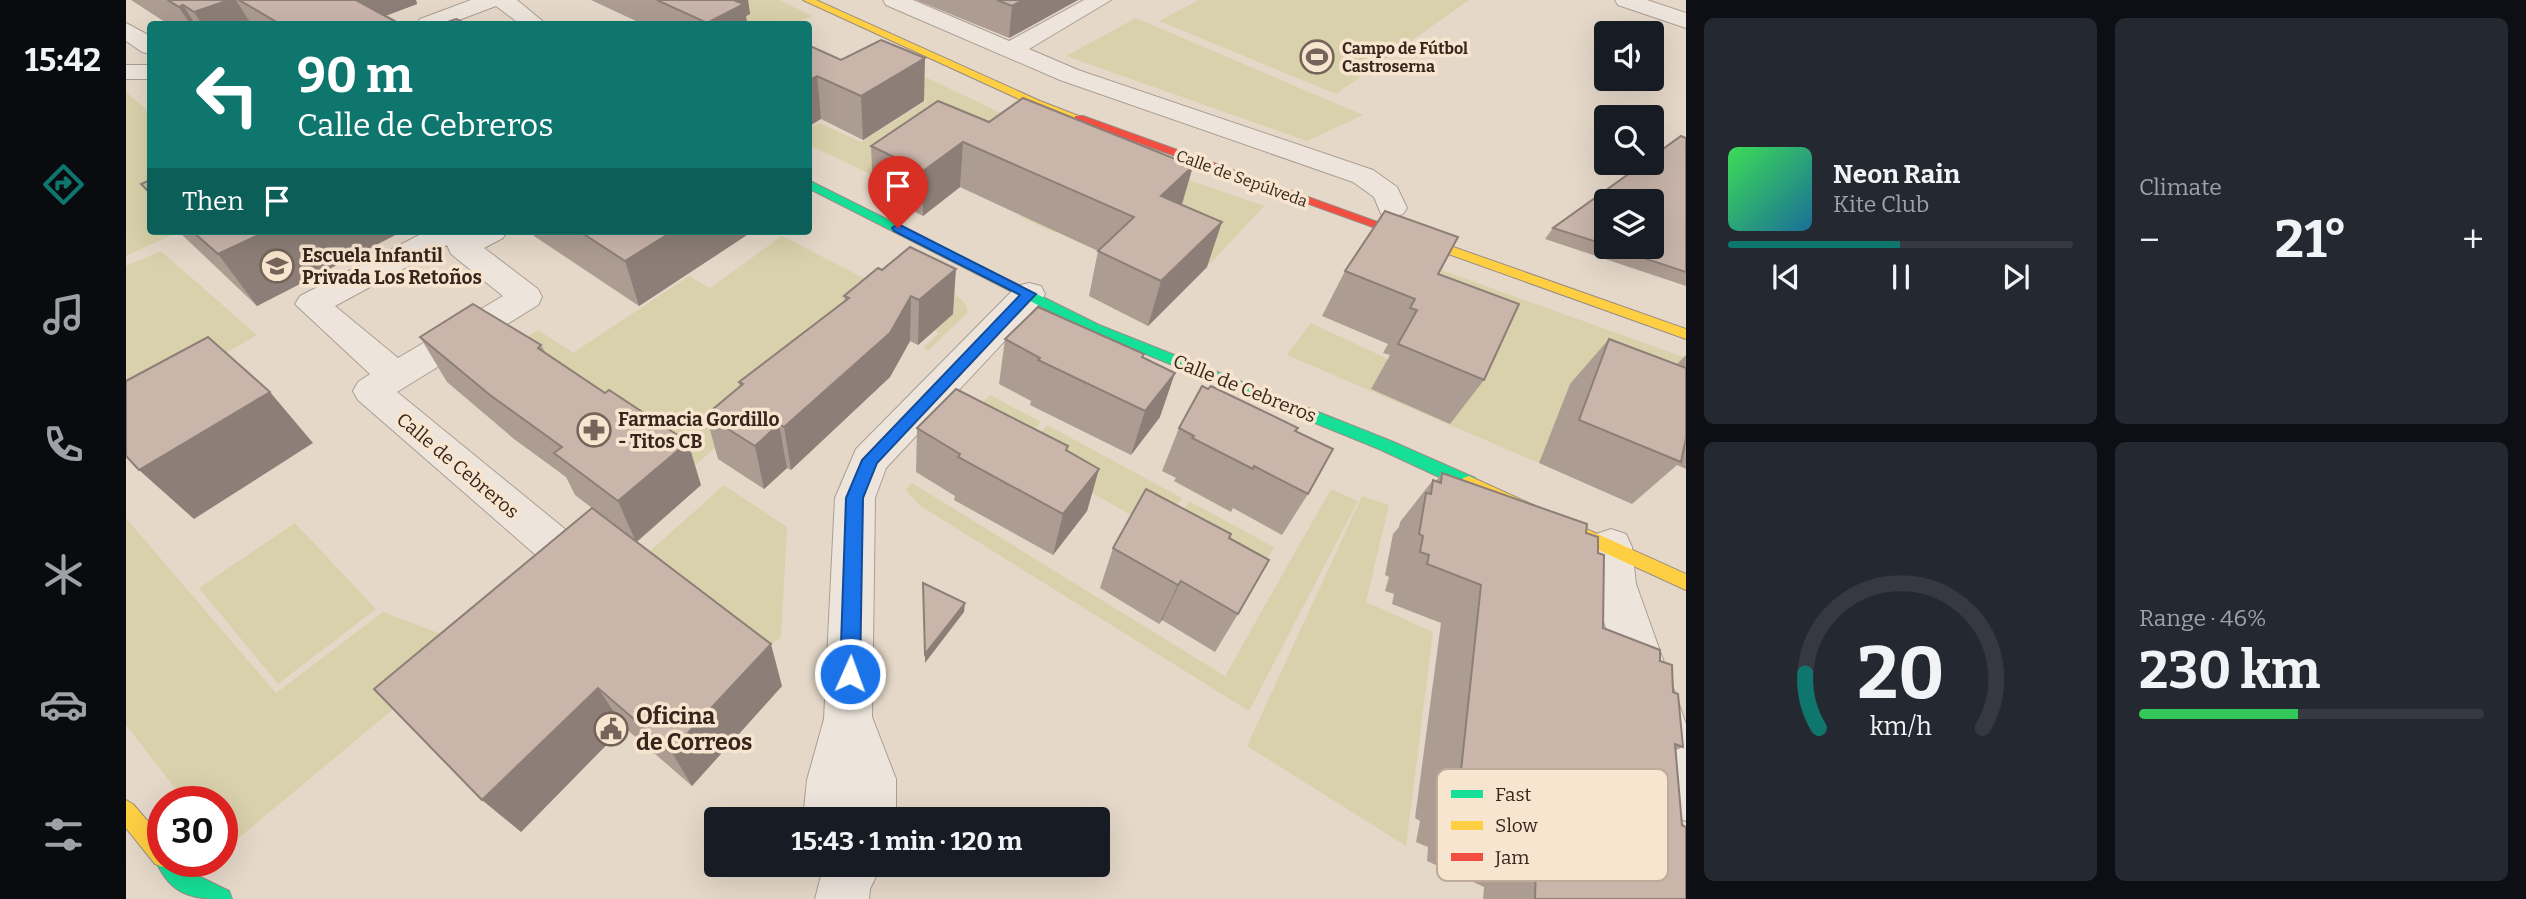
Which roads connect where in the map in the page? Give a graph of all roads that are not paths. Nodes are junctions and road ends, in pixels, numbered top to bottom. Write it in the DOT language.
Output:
graph roads {
  1 [pos="491,0"];
  2 [pos="502,0"];
  3 [pos="807,0"];
  4 [pos="894,0"];
  5 [pos="1057,0"];
  6 [pos="1626,0"];
  7 [pos="1091,5"];
  8 [pos="1665,5"];
  9 [pos="436,21"];
  10 [pos="530,21"];
  11 [pos="1686,21"];
  12 [pos="126,30"];
  13 [pos="147,45"];
  14 [pos="1010,50"];
  15 [pos="126,72"];
  16 [pos="147,72"];
  17 [pos="812,185"];
  18 [pos="1391,207"];
  19 [pos="443,235"];
  20 [pos="484,235"];
  21 [pos="1029,294"];
  22 [pos="1686,334"];
  23 [pos="395,376"];
  24 [pos="1611,547"];
  25 [pos="567,556"];
  26 [pos="1686,582"];
  27 [pos="848,719"];
  28 [pos="1686,795"];
  29 [pos="830,807"];
  30 [pos="872,807"];
  31 [pos="126,811"];
  32 [pos="147,837"];
  33 [pos="180,877"];
  34 [pos="221,899"];
  1 -- 9 [label="street"];
  2 -- 10 [label="street"];
  3 -- 22 [label="main road, Calle de Sepúlveda"];
  4 -- 14 [label="street"];
  5 -- 7 [label="street"];
  6 -- 8 [label="street"];
  7 -- 14 [label="street"];
  8 -- 11 [label="street"];
  12 -- 13 [label="street"];
  14 -- 18 [label="street"];
  15 -- 16 [label="street"];
  17 -- 21 [label="main road, Calle de Cebreros"];
  19 -- 23 [label="street"];
  20 -- 23 [label="street, Calle de Cebreros"];
  21 -- 24 [label="main road, Calle de Cebreros"];
  21 -- 27 [label="street"];
  23 -- 25 [label="street, Calle de Cebreros"];
  24 -- 26 [label="main road, Calle de Cebreros"];
  24 -- 28 [label="street"];
  27 -- 29 [label="street"];
  27 -- 30 [label="street"];
  31 -- 32 [label="main road"];
  33 -- 34 [label="main road"];
}
